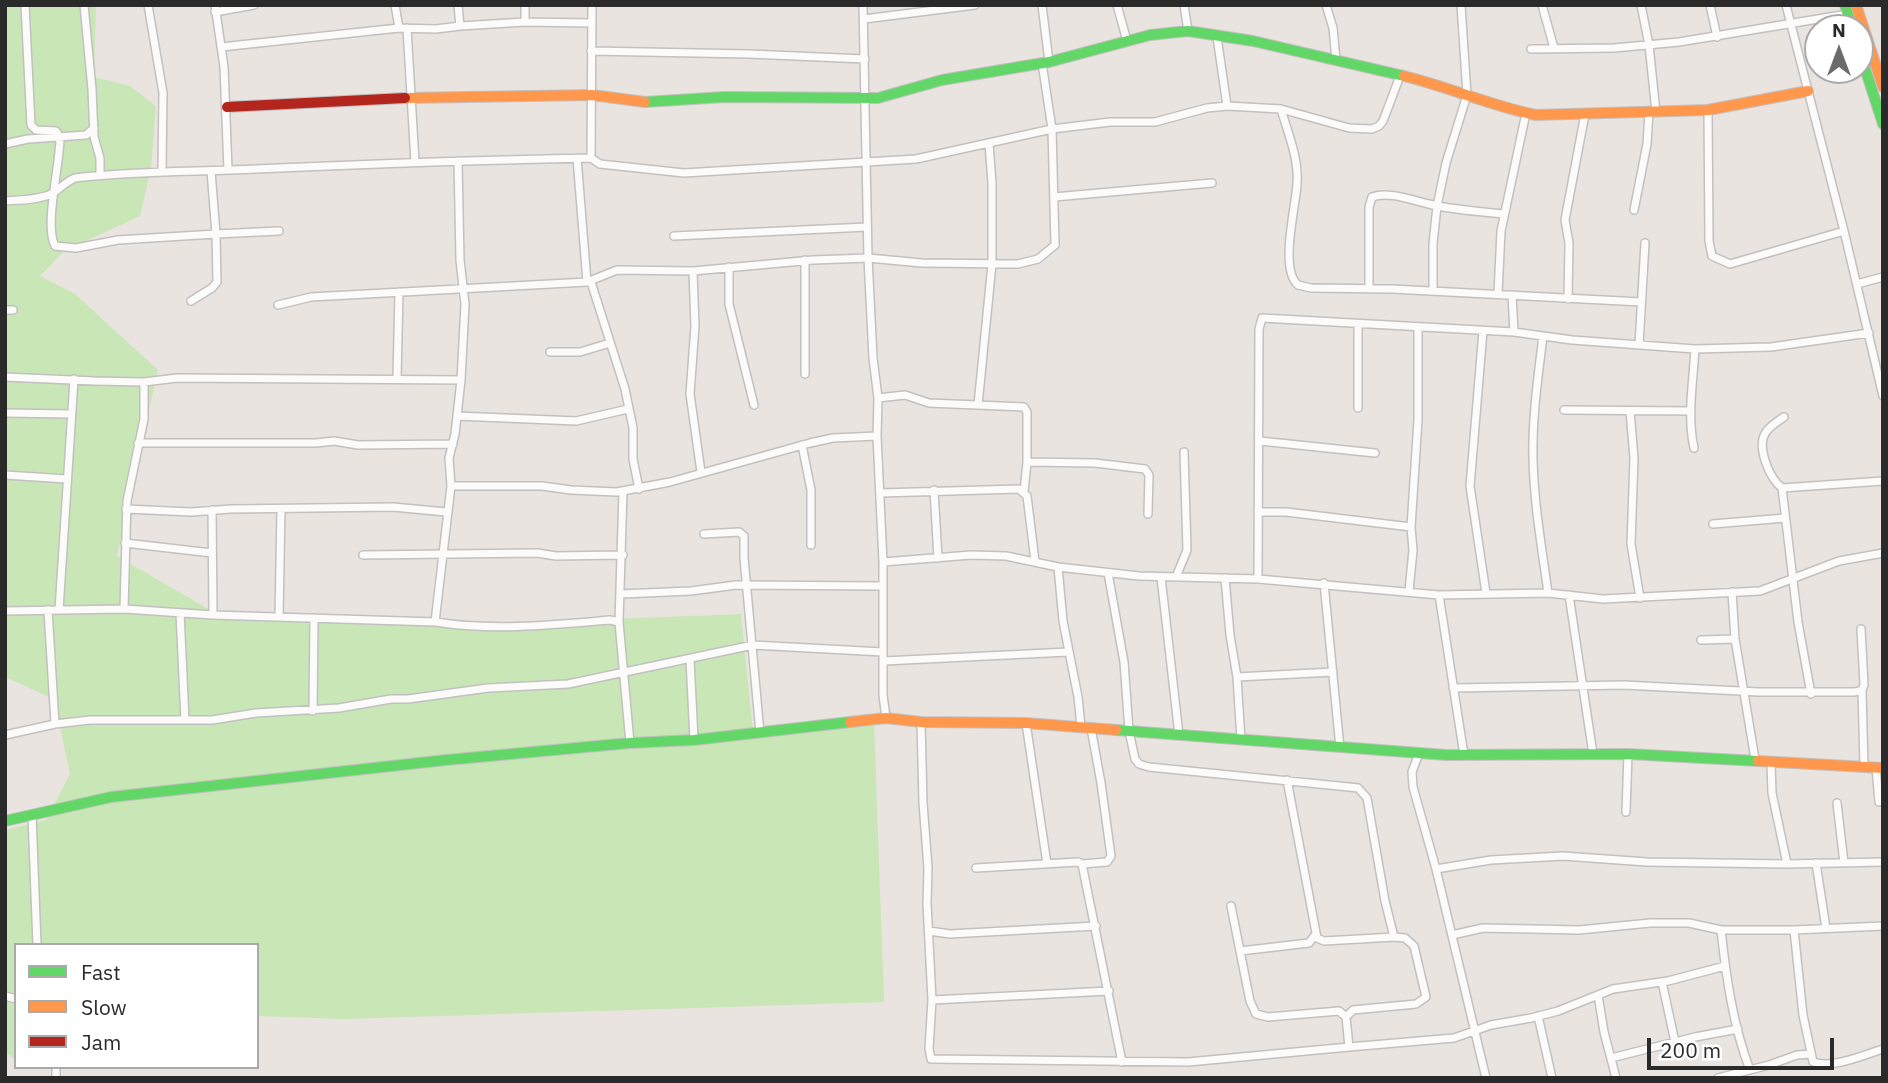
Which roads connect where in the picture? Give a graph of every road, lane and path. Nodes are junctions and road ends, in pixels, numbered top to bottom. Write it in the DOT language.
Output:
graph roads {
  1 [pos="26,5"];
  2 [pos="84,5"];
  3 [pos="148,5"];
  4 [pos="254,5"];
  5 [pos="395,5"];
  6 [pos="458,5"];
  7 [pos="525,5"];
  8 [pos="592,5"];
  9 [pos="863,5"];
  10 [pos="975,5"];
  11 [pos="1042,5"];
  12 [pos="1117,5"];
  13 [pos="1184,5"];
  14 [pos="1326,5"];
  15 [pos="1461,5"];
  16 [pos="1542,5"];
  17 [pos="1641,5"];
  18 [pos="1710,5"];
  19 [pos="1786,5"];
  20 [pos="1856,5"];
  21 [pos="215,9"];
  22 [pos="1846,10"];
  23 [pos="864,19"];
  24 [pos="525,22"];
  25 [pos="591,23"];
  26 [pos="1791,25"];
  27 [pos="460,26"];
  28 [pos="403,28"];
  29 [pos="1188,31"];
  30 [pos="1217,37"];
  31 [pos="1717,37"];
  32 [pos="1127,41"];
  33 [pos="1649,45"];
  34 [pos="221,47"];
  35 [pos="1553,48"];
  36 [pos="1531,50"];
  37 [pos="592,51"];
  38 [pos="865,59"];
  39 [pos="1336,60"];
  40 [pos="1046,62"];
  41 [pos="1400,76"];
  42 [pos="1870,84"];
  43 [pos="1883,87"];
  44 [pos="1808,91"];
  45 [pos="1467,94"];
  46 [pos="593,95"];
  47 [pos="411,98"];
  48 [pos="866,98"];
  49 [pos="1227,106"];
  50 [pos="227,107"];
  51 [pos="1281,109"];
  52 [pos="1708,110"];
  53 [pos="1652,112"];
  54 [pos="1526,113"];
  55 [pos="1585,114"];
  56 [pos="1883,124"];
  57 [pos="94,128"];
  58 [pos="1052,129"];
  59 [pos="60,138"];
  60 [pos="5,144"];
  61 [pos="989,144"];
  62 [pos="577,158"];
  63 [pos="591,158"];
  64 [pos="458,161"];
  65 [pos="415,162"];
  66 [pos="865,164"];
  67 [pos="162,170"];
  68 [pos="228,170"];
  69 [pos="211,171"];
  70 [pos="100,175"];
  71 [pos="1212,183"];
  72 [pos="54,192"];
  73 [pos="1054,197"];
  74 [pos="5,201"];
  75 [pos="1437,206"];
  76 [pos="1634,210"];
  77 [pos="1504,214"];
  78 [pos="867,227"];
  79 [pos="279,232"];
  80 [pos="1844,232"];
  81 [pos="216,234"];
  82 [pos="674,236"];
  83 [pos="1645,243"];
  84 [pos="868,258"];
  85 [pos="805,260"];
  86 [pos="992,264"];
  87 [pos="729,267"];
  88 [pos="693,271"];
  89 [pos="1883,277"];
  90 [pos="589,282"];
  91 [pos="1857,284"];
  92 [pos="463,289"];
  93 [pos="1369,289"];
  94 [pos="1433,291"];
  95 [pos="399,292"];
  96 [pos="1498,294"];
  97 [pos="1511,295"];
  98 [pos="1568,299"];
  99 [pos="191,300"];
  100 [pos="1642,302"];
  101 [pos="278,305"];
  102 [pos="1358,324"];
  103 [pos="1418,328"];
  104 [pos="1483,331"];
  105 [pos="1514,332"];
  106 [pos="1869,333"];
  107 [pos="1543,336"];
  108 [pos="610,343"];
  109 [pos="1639,345"];
  110 [pos="1695,349"];
  111 [pos="550,352"];
  112 [pos="804,374"];
  113 [pos="5,377"];
  114 [pos="397,378"];
  115 [pos="74,379"];
  116 [pos="461,380"];
  117 [pos="144,382"];
  118 [pos="1883,396"];
  119 [pos="878,398"];
  120 [pos="754,405"];
  121 [pos="978,405"];
  122 [pos="1357,408"];
  123 [pos="628,409"];
  124 [pos="1564,410"];
  125 [pos="1630,411"];
  126 [pos="1691,411"];
  127 [pos="5,413"];
  128 [pos="71,414"];
  129 [pos="457,416"];
  130 [pos="1784,417"];
  131 [pos="877,436"];
  132 [pos="1260,440"];
  133 [pos="138,443"];
  134 [pos="453,444"];
  135 [pos="802,446"];
  136 [pos="1694,449"];
  137 [pos="1184,452"];
  138 [pos="1375,453"];
  139 [pos="1027,462"];
  140 [pos="701,472"];
  141 [pos="5,475"];
  142 [pos="67,479"];
  143 [pos="1883,481"];
  144 [pos="451,486"];
  145 [pos="1782,488"];
  146 [pos="639,489"];
  147 [pos="934,490"];
  148 [pos="623,491"];
  149 [pos="1024,492"];
  150 [pos="880,493"];
  151 [pos="126,509"];
  152 [pos="281,509"];
  153 [pos="212,510"];
  154 [pos="446,512"];
  155 [pos="1258,512"];
  156 [pos="1148,514"];
  157 [pos="1785,518"];
  158 [pos="1713,524"];
  159 [pos="1411,527"];
  160 [pos="704,534"];
  161 [pos="125,543"];
  162 [pos="811,545"];
  163 [pos="212,553"];
  164 [pos="1883,553"];
  165 [pos="444,554"];
  166 [pos="363,555"];
  167 [pos="623,555"];
  168 [pos="938,558"];
  169 [pos="1035,561"];
  170 [pos="883,562"];
  171 [pos="1058,566"];
  172 [pos="1108,573"];
  173 [pos="1177,577"];
  174 [pos="1161,578"];
  175 [pos="1225,578"];
  176 [pos="1258,579"];
  177 [pos="1793,579"];
  178 [pos="1324,583"];
  179 [pos="747,585"];
  180 [pos="883,586"];
  181 [pos="1409,591"];
  182 [pos="1732,592"];
  183 [pos="1486,593"];
  184 [pos="1548,593"];
  185 [pos="621,594"];
  186 [pos="1440,595"];
  187 [pos="1569,595"];
  188 [pos="1640,598"];
  189 [pos="124,609"];
  190 [pos="48,610"];
  191 [pos="59,610"];
  192 [pos="5,611"];
  193 [pos="180,613"];
  194 [pos="213,615"];
  195 [pos="279,617"];
  196 [pos="314,618"];
  197 [pos="435,622"];
  198 [pos="619,622"];
  199 [pos="1861,629"];
  200 [pos="1735,639"];
  201 [pos="1702,640"];
  202 [pos="753,645"];
  203 [pos="883,652"];
  204 [pos="1068,652"];
  205 [pos="690,659"];
  206 [pos="884,661"];
  207 [pos="625,671"];
  208 [pos="1333,672"];
  209 [pos="1237,677"];
  210 [pos="1584,686"];
  211 [pos="1453,688"];
  212 [pos="1862,690"];
  213 [pos="1744,691"];
  214 [pos="1811,694"];
  215 [pos="313,711"];
  216 [pos="887,718"];
  217 [pos="185,720"];
  218 [pos="920,722"];
  219 [pos="1026,723"];
  220 [pos="55,724"];
  221 [pos="1086,727"];
  222 [pos="1129,731"];
  223 [pos="760,733"];
  224 [pos="5,735"];
  225 [pos="1179,735"];
  226 [pos="694,740"];
  227 [pos="1241,740"];
  228 [pos="630,743"];
  229 [pos="1340,748"];
  230 [pos="1419,753"];
  231 [pos="1593,754"];
  232 [pos="1628,754"];
  233 [pos="1464,755"];
  234 [pos="1755,759"];
  235 [pos="1771,763"];
  236 [pos="1864,767"];
  237 [pos="1879,768"];
  238 [pos="1287,780"];
  239 [pos="1880,802"];
  240 [pos="1837,803"];
  241 [pos="1626,812"];
  242 [pos="32,815"];
  243 [pos="5,821"];
  244 [pos="1883,862"];
  245 [pos="1816,863"];
  246 [pos="1844,863"];
  247 [pos="1046,864"];
  248 [pos="1082,864"];
  249 [pos="1787,864"];
  250 [pos="976,867"];
  251 [pos="1436,869"];
  252 [pos="1231,906"];
  253 [pos="1096,926"];
  254 [pos="1883,926"];
  255 [pos="1826,928"];
  256 [pos="1721,930"];
  257 [pos="1794,930"];
  258 [pos="929,931"];
  259 [pos="1315,935"];
  260 [pos="1452,935"];
  261 [pos="1394,937"];
  262 [pos="37,943"];
  263 [pos="1240,951"];
  264 [pos="1725,966"];
  265 [pos="1662,982"];
  266 [pos="1109,991"];
  267 [pos="1598,995"];
  268 [pos="932,1000"];
  269 [pos="1538,1016"];
  270 [pos="1346,1017"];
  271 [pos="1738,1029"];
  272 [pos="1474,1030"];
  273 [pos="1675,1042"];
  274 [pos="1349,1047"];
  275 [pos="1883,1049"];
  276 [pos="1811,1054"];
  277 [pos="1611,1058"];
  278 [pos="1122,1062"];
  279 [pos="1750,1070"];
  280 [pos="1486,1078"];
  281 [pos="1552,1078"];
  282 [pos="1616,1078"];
  283 [pos="1718,1078"];
  1 -- 59 [label="street"];
  2 -- 57 [label="street"];
  3 -- 67 [label="street"];
  4 -- 21 [label="street"];
  5 -- 28 [label="street"];
  6 -- 27 [label="street"];
  7 -- 24 [label="street"];
  8 -- 25 [label="street"];
  9 -- 23 [label="street"];
  10 -- 23 [label="street"];
  11 -- 40 [label="street"];
  12 -- 32 [label="street"];
  13 -- 29 [label="street"];
  14 -- 39 [label="street"];
  15 -- 45 [label="street"];
  16 -- 35 [label="street"];
  17 -- 33 [label="street"];
  18 -- 31 [label="street"];
  19 -- 26 [label="street"];
  20 -- 43 [label="main road"];
  21 -- 34 [label="street"];
  22 -- 26 [label="street"];
  23 -- 38 [label="street"];
  24 -- 25 [label="street"];
  24 -- 27 [label="street"];
  25 -- 37 [label="street"];
  26 -- 31 [label="street"];
  26 -- 44 [label="street"];
  27 -- 28 [label="street"];
  28 -- 34 [label="street"];
  28 -- 47 [label="street"];
  29 -- 30 [label="main road"];
  29 -- 32 [label="main road"];
  30 -- 39 [label="main road"];
  30 -- 49 [label="street"];
  31 -- 33 [label="street"];
  32 -- 40 [label="main road"];
  33 -- 35 [label="street"];
  33 -- 53 [label="street"];
  34 -- 50 [label="street"];
  35 -- 36 [label="street"];
  37 -- 38 [label="street"];
  37 -- 46 [label="street"];
  38 -- 48 [label="street"];
  39 -- 41 [label="main road"];
  40 -- 48 [label="main road"];
  40 -- 58 [label="street"];
  41 -- 45 [label="main road"];
  41 -- 51 [label="street"];
  42 -- 56 [label="main road"];
  44 -- 52 [label="main road"];
  44 -- 80 [label="street"];
  45 -- 54 [label="main road"];
  45 -- 75 [label="street"];
  46 -- 47 [label="main road"];
  46 -- 48 [label="main road"];
  46 -- 63 [label="street"];
  47 -- 50 [label="main road"];
  47 -- 65 [label="street"];
  48 -- 66 [label="street"];
  49 -- 51 [label="street"];
  49 -- 58 [label="street"];
  50 -- 68 [label="street"];
  51 -- 93 [label="street"];
  52 -- 53 [label="main road"];
  52 -- 80 [label="street"];
  53 -- 55 [label="main road"];
  53 -- 76 [label="street"];
  54 -- 55 [label="main road"];
  54 -- 77 [label="street"];
  55 -- 98 [label="street"];
  57 -- 59 [label="street"];
  57 -- 70 [label="street"];
  58 -- 61 [label="street"];
  58 -- 73 [label="street"];
  59 -- 60 [label="street"];
  59 -- 72 [label="street"];
  61 -- 66 [label="street"];
  61 -- 86 [label="street"];
  62 -- 63 [label="street"];
  62 -- 64 [label="street"];
  62 -- 90 [label="street"];
  63 -- 66 [label="street"];
  64 -- 65 [label="street"];
  64 -- 92 [label="street"];
  65 -- 68 [label="street"];
  66 -- 78 [label="street"];
  67 -- 69 [label="street"];
  67 -- 70 [label="street"];
  68 -- 69 [label="street"];
  69 -- 81 [label="street"];
  70 -- 72 [label="street"];
  71 -- 73 [label="street"];
  72 -- 74 [label="street"];
  72 -- 81 [label="street"];
  73 -- 86 [label="street"];
  75 -- 77 [label="street"];
  75 -- 93 [label="street"];
  75 -- 94 [label="street"];
  77 -- 96 [label="street"];
  78 -- 82 [label="street"];
  78 -- 84 [label="street"];
  79 -- 81 [label="street"];
  80 -- 91 [label="street"];
  81 -- 99 [label="street"];
  83 -- 100 [label="street"];
  84 -- 85 [label="street"];
  84 -- 86 [label="street"];
  84 -- 119 [label="street"];
  85 -- 87 [label="street"];
  85 -- 112 [label="street"];
  86 -- 121 [label="street"];
  87 -- 88 [label="street"];
  87 -- 120 [label="street"];
  88 -- 90 [label="street"];
  88 -- 140 [label="street"];
  89 -- 91 [label="street"];
  90 -- 92 [label="street"];
  90 -- 108 [label="street"];
  91 -- 106 [label="street"];
  92 -- 95 [label="street"];
  92 -- 116 [label="street"];
  93 -- 94 [label="street"];
  94 -- 96 [label="street"];
  95 -- 101 [label="street"];
  95 -- 114 [label="street"];
  96 -- 97 [label="street"];
  97 -- 98 [label="street"];
  97 -- 105 [label="street"];
  98 -- 100 [label="street"];
  100 -- 109 [label="street"];
  102 -- 103 [label="street"];
  102 -- 122 [label="street"];
  102 -- 132 [label="street"];
  103 -- 104 [label="street"];
  103 -- 159 [label="street"];
  104 -- 105 [label="street"];
  104 -- 183 [label="street"];
  105 -- 107 [label="street"];
  106 -- 110 [label="street"];
  106 -- 118 [label="street"];
  107 -- 109 [label="street"];
  107 -- 184 [label="street"];
  108 -- 111 [label="street"];
  108 -- 123 [label="street"];
  109 -- 110 [label="street"];
  110 -- 126 [label="street"];
  113 -- 115 [label="street"];
  114 -- 116 [label="street"];
  114 -- 117 [label="street"];
  115 -- 117 [label="street"];
  115 -- 128 [label="street"];
  116 -- 129 [label="street"];
  117 -- 133 [label="street"];
  119 -- 121 [label="street"];
  119 -- 131 [label="street"];
  121 -- 139 [label="street"];
  123 -- 129 [label="street"];
  123 -- 146 [label="street"];
  124 -- 125 [label="street"];
  125 -- 126 [label="street"];
  125 -- 188 [label="street"];
  126 -- 136 [label="street"];
  127 -- 128 [label="street"];
  128 -- 142 [label="street"];
  129 -- 134 [label="street"];
  130 -- 145 [label="street"];
  131 -- 135 [label="street"];
  131 -- 150 [label="street"];
  132 -- 138 [label="street"];
  132 -- 155 [label="street"];
  133 -- 134 [label="street"];
  133 -- 151 [label="street"];
  134 -- 144 [label="street"];
  135 -- 140 [label="street"];
  135 -- 162 [label="street"];
  137 -- 173 [label="street"];
  139 -- 149 [label="street"];
  139 -- 156 [label="street"];
  140 -- 146 [label="street"];
  141 -- 142 [label="street"];
  142 -- 191 [label="street"];
  143 -- 145 [label="street"];
  144 -- 148 [label="street"];
  144 -- 154 [label="street"];
  145 -- 157 [label="street"];
  146 -- 148 [label="street"];
  147 -- 149 [label="street"];
  147 -- 150 [label="street"];
  147 -- 168 [label="street"];
  148 -- 167 [label="street"];
  149 -- 169 [label="street"];
  150 -- 170 [label="street"];
  151 -- 153 [label="street"];
  151 -- 161 [label="street"];
  152 -- 153 [label="street"];
  152 -- 154 [label="street"];
  152 -- 195 [label="street"];
  153 -- 163 [label="street"];
  154 -- 165 [label="street"];
  155 -- 159 [label="street"];
  155 -- 176 [label="street"];
  157 -- 158 [label="street"];
  157 -- 177 [label="street"];
  159 -- 181 [label="street"];
  160 -- 179 [label="street"];
  161 -- 163 [label="street"];
  161 -- 189 [label="street"];
  163 -- 194 [label="street"];
  164 -- 177 [label="street"];
  165 -- 166 [label="street"];
  165 -- 167 [label="street"];
  165 -- 197 [label="street"];
  167 -- 185 [label="street"];
  168 -- 169 [label="street"];
  168 -- 170 [label="street"];
  169 -- 171 [label="street"];
  170 -- 180 [label="street"];
  171 -- 172 [label="street"];
  171 -- 204 [label="street"];
  172 -- 174 [label="street"];
  172 -- 222 [label="street"];
  173 -- 174 [label="street"];
  173 -- 175 [label="street"];
  174 -- 225 [label="street"];
  175 -- 176 [label="street"];
  175 -- 209 [label="street"];
  176 -- 178 [label="street"];
  177 -- 182 [label="street"];
  177 -- 214 [label="street"];
  178 -- 181 [label="street"];
  178 -- 208 [label="street"];
  179 -- 180 [label="street"];
  179 -- 185 [label="street"];
  179 -- 202 [label="street"];
  180 -- 203 [label="street"];
  181 -- 186 [label="street"];
  182 -- 188 [label="street"];
  182 -- 200 [label="street"];
  183 -- 184 [label="street"];
  183 -- 186 [label="street"];
  184 -- 187 [label="street"];
  185 -- 198 [label="street"];
  186 -- 211 [label="street"];
  187 -- 188 [label="street"];
  187 -- 210 [label="street"];
  189 -- 191 [label="street"];
  189 -- 193 [label="street"];
  190 -- 191 [label="street"];
  190 -- 192 [label="street"];
  190 -- 220 [label="street"];
  193 -- 194 [label="street"];
  193 -- 217 [label="street"];
  194 -- 195 [label="street"];
  195 -- 196 [label="street"];
  196 -- 197 [label="street"];
  196 -- 215 [label="street"];
  197 -- 198 [label="street"];
  198 -- 207 [label="street"];
  199 -- 212 [label="street"];
  200 -- 201 [label="street"];
  200 -- 213 [label="street"];
  202 -- 203 [label="street"];
  202 -- 205 [label="street"];
  202 -- 223 [label="street"];
  203 -- 206 [label="street"];
  204 -- 206 [label="street"];
  204 -- 221 [label="street"];
  205 -- 207 [label="street"];
  205 -- 226 [label="street"];
  206 -- 216 [label="street"];
  207 -- 215 [label="street"];
  207 -- 228 [label="street"];
  208 -- 209 [label="street"];
  208 -- 229 [label="street"];
  209 -- 227 [label="street"];
  210 -- 211 [label="street"];
  210 -- 213 [label="street"];
  210 -- 231 [label="street"];
  211 -- 233 [label="street"];
  212 -- 214 [label="street"];
  212 -- 236 [label="street"];
  213 -- 214 [label="street"];
  213 -- 234 [label="street"];
  215 -- 217 [label="street"];
  216 -- 218 [label="main road"];
  216 -- 223 [label="main road"];
  217 -- 220 [label="street"];
  218 -- 219 [label="main road"];
  218 -- 258 [label="street"];
  219 -- 221 [label="main road"];
  219 -- 247 [label="street"];
  220 -- 224 [label="street"];
  221 -- 222 [label="main road"];
  221 -- 248 [label="street"];
  222 -- 225 [label="main road"];
  222 -- 238 [label="street"];
  223 -- 226 [label="main road"];
  225 -- 227 [label="main road"];
  226 -- 228 [label="main road"];
  227 -- 229 [label="main road"];
  228 -- 242 [label="main road"];
  229 -- 230 [label="main road"];
  230 -- 233 [label="main road"];
  230 -- 251 [label="street"];
  231 -- 232 [label="main road"];
  231 -- 233 [label="main road"];
  232 -- 234 [label="main road"];
  232 -- 241 [label="street"];
  234 -- 235 [label="main road"];
  235 -- 236 [label="main road"];
  235 -- 249 [label="street"];
  236 -- 237 [label="main road"];
  237 -- 239 [label="street"];
  238 -- 259 [label="street"];
  238 -- 261 [label="street"];
  240 -- 246 [label="street"];
  242 -- 243 [label="main road"];
  242 -- 262 [label="street"];
  244 -- 246 [label="street"];
  245 -- 246 [label="street"];
  245 -- 249 [label="street"];
  245 -- 255 [label="street"];
  247 -- 248 [label="street"];
  247 -- 250 [label="street"];
  248 -- 253 [label="street"];
  249 -- 251 [label="street"];
  251 -- 260 [label="street"];
  252 -- 263 [label="street"];
  253 -- 258 [label="street"];
  253 -- 266 [label="street"];
  254 -- 255 [label="street"];
  255 -- 257 [label="street"];
  256 -- 257 [label="street"];
  256 -- 260 [label="street"];
  256 -- 264 [label="street"];
  257 -- 276 [label="street"];
  258 -- 268 [label="street"];
  259 -- 261 [label="street"];
  259 -- 263 [label="street"];
  260 -- 272 [label="street"];
  261 -- 270 [label="street"];
  263 -- 270 [label="street"];
  264 -- 265 [label="street"];
  264 -- 271 [label="street"];
  265 -- 267 [label="street"];
  265 -- 273 [label="street"];
  266 -- 268 [label="street"];
  266 -- 278 [label="street"];
  267 -- 269 [label="street"];
  267 -- 277 [label="street"];
  268 -- 278 [label="street"];
  269 -- 272 [label="street"];
  269 -- 281 [label="street"];
  270 -- 274 [label="street"];
  271 -- 273 [label="street"];
  271 -- 279 [label="street"];
  272 -- 274 [label="street"];
  272 -- 280 [label="street"];
  273 -- 277 [label="street"];
  274 -- 278 [label="street"];
  275 -- 276 [label="street"];
  276 -- 279 [label="street"];
  277 -- 282 [label="street"];
  279 -- 283 [label="street"];
}
